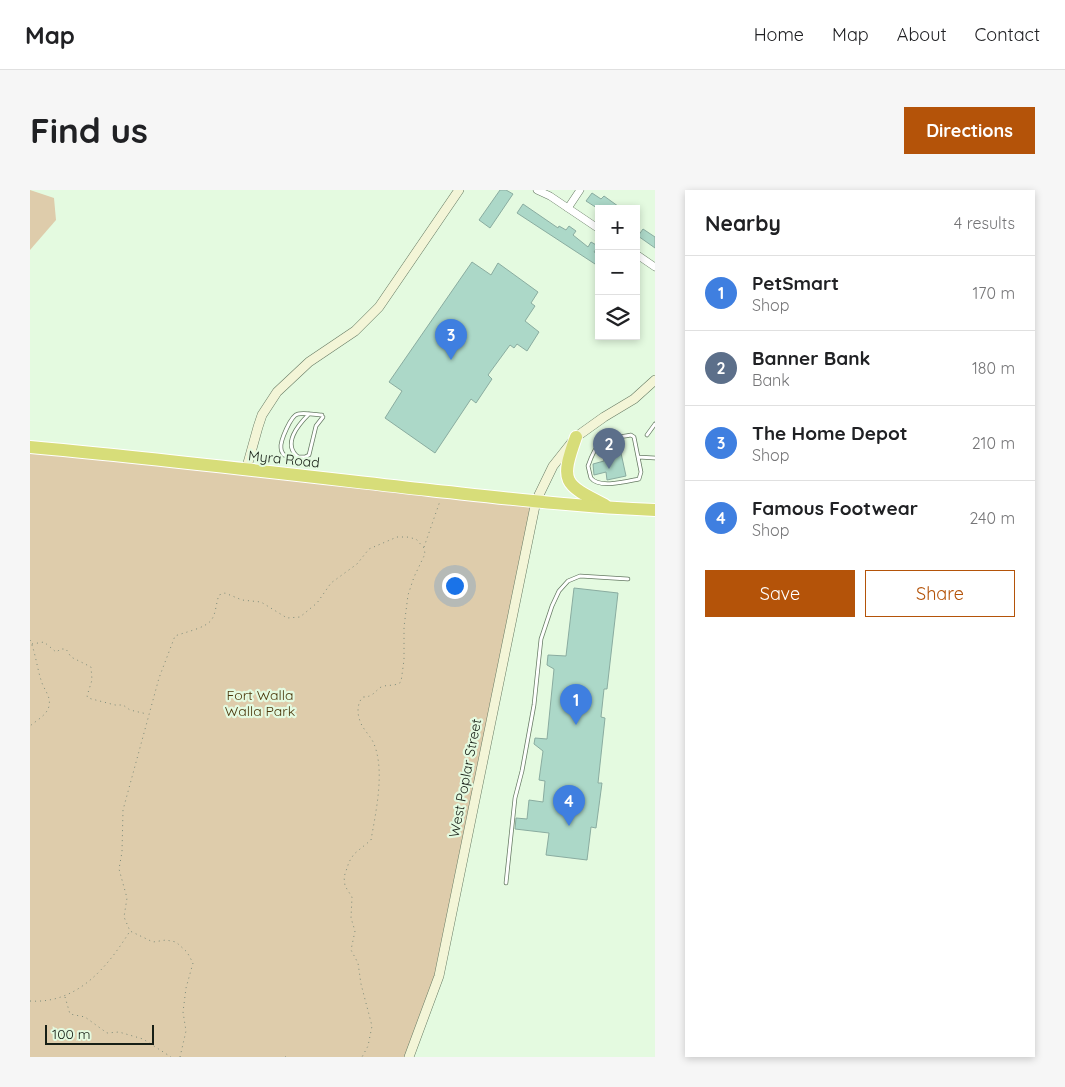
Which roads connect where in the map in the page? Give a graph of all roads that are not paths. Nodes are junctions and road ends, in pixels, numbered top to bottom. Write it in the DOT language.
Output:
graph roads {
  1 [pos="459,190"];
  2 [pos="537,190"];
  3 [pos="580,190"];
  4 [pos="568,208"];
  5 [pos="595,226"];
  6 [pos="640,257"];
  7 [pos="655,267"];
  8 [pos="655,380"];
  9 [pos="310,414"];
  10 [pos="655,425"];
  11 [pos="647,435"];
  12 [pos="576,437"];
  13 [pos="30,446"];
  14 [pos="298,457"];
  15 [pos="638,457"];
  16 [pos="655,458"];
  17 [pos="246,470"];
  18 [pos="536,501"];
  19 [pos="611,508"];
  20 [pos="655,510"];
  21 [pos="628,580"];
  22 [pos="506,883"];
  23 [pos="410,1057"];
  1 -- 17 [label="main road"];
  2 -- 4 [label="street"];
  3 -- 4 [label="street"];
  4 -- 5 [label="street"];
  6 -- 7 [label="street"];
  8 -- 12 [label="main road, West Poplar Street"];
  9 -- 14 [label="lane"];
  9 -- 14 [label="lane"];
  9 -- 14 [label="lane"];
  10 -- 11 [label="lane"];
  12 -- 18 [label="main road, West Poplar Street"];
  12 -- 19 [label="highway"];
  13 -- 17 [label="highway, Myra Road"];
  15 -- 15 [label="lane"];
  15 -- 16 [label="lane"];
  17 -- 18 [label="highway, Myra Road"];
  18 -- 19 [label="highway, Myra Road"];
  18 -- 23 [label="main road, West Poplar Street"];
  19 -- 20 [label="highway, Myra Road"];
  21 -- 22 [label="lane"];
}
